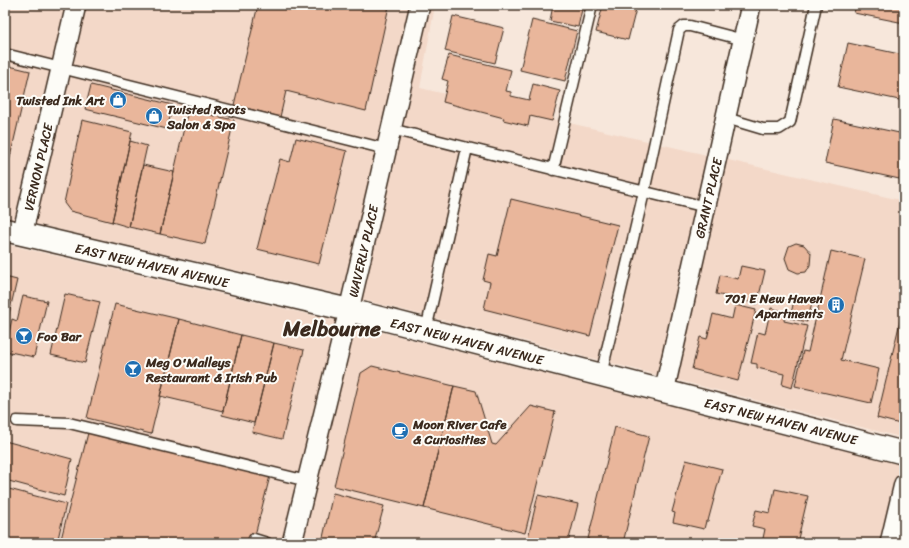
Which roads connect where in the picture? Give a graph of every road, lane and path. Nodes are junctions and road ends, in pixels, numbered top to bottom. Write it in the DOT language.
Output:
graph roads {
  1 [pos="76,5"];
  2 [pos="420,5"];
  3 [pos="592,5"];
  4 [pos="751,5"];
  5 [pos="816,5"];
  6 [pos="744,40"];
  7 [pos="5,54"];
  8 [pos="61,68"];
  9 [pos="726,118"];
  10 [pos="391,129"];
  11 [pos="467,148"];
  12 [pos="386,149"];
  13 [pos="553,170"];
  14 [pos="644,192"];
  15 [pos="706,207"];
  16 [pos="13,232"];
  17 [pos="349,310"];
  18 [pos="426,330"];
  19 [pos="601,375"];
  20 [pos="664,392"];
  21 [pos="17,421"];
  22 [pos="904,453"];
  23 [pos="307,481"];
  24 [pos="904,484"];
  25 [pos="254,539"];
  26 [pos="267,543"];
  27 [pos="292,543"];
  28 [pos="890,543"];
  1 -- 8 [label="street, VERNON PLACE"];
  2 -- 10 [label="street, WAVERLY PLACE"];
  3 -- 13 [label="lane"];
  4 -- 6 [label="street, GRANT PLACE"];
  5 -- 9 [label="lane"];
  6 -- 9 [label="street, GRANT PLACE"];
  6 -- 14 [label="lane"];
  7 -- 8 [label="lane"];
  8 -- 12 [label="lane"];
  8 -- 16 [label="street, VERNON PLACE"];
  9 -- 15 [label="street, GRANT PLACE"];
  10 -- 11 [label="lane"];
  10 -- 12 [label="street, WAVERLY PLACE"];
  11 -- 13 [label="lane"];
  11 -- 18 [label="lane"];
  12 -- 17 [label="street, WAVERLY PLACE"];
  13 -- 14 [label="lane"];
  14 -- 15 [label="lane"];
  14 -- 19 [label="lane"];
  15 -- 20 [label="street, GRANT PLACE"];
  16 -- 17 [label="street, EAST NEW HAVEN AVENUE"];
  17 -- 18 [label="street, EAST NEW HAVEN AVENUE"];
  17 -- 23 [label="street, WAVERLY PLACE"];
  18 -- 19 [label="street, EAST NEW HAVEN AVENUE"];
  19 -- 20 [label="street, EAST NEW HAVEN AVENUE"];
  20 -- 22 [label="street, EAST NEW HAVEN AVENUE"];
  21 -- 23 [label="lane"];
  23 -- 27 [label="street, WAVERLY PLACE"];
  24 -- 28 [label="street"];
  25 -- 26 [label="lane"];
}
